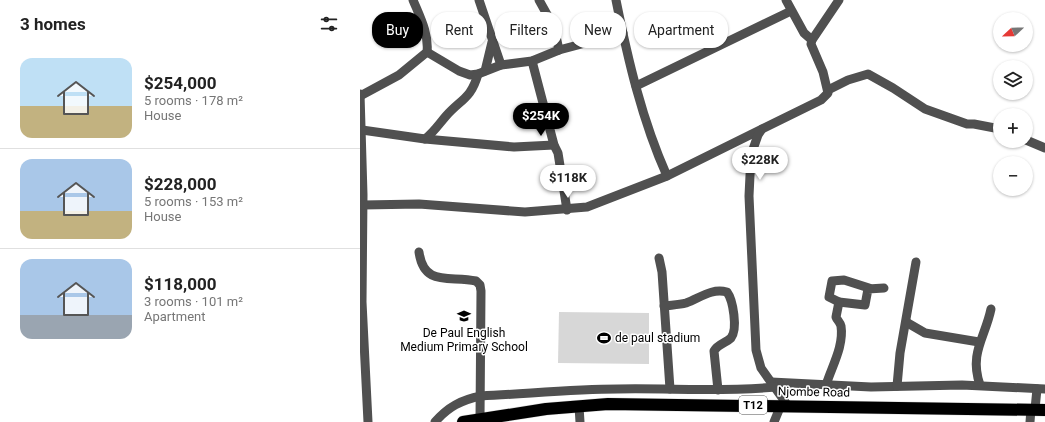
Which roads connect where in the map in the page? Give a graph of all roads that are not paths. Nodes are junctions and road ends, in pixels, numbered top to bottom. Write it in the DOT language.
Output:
graph roads {
  1 [pos="413,0"];
  2 [pos="479,0"];
  3 [pos="539,0"];
  4 [pos="616,0"];
  5 [pos="786,0"];
  6 [pos="839,0"];
  7 [pos="791,11"];
  8 [pos="618,12"];
  9 [pos="812,40"];
  10 [pos="492,42"];
  11 [pos="570,47"];
  12 [pos="626,48"];
  13 [pos="559,50"];
  14 [pos="427,52"];
  15 [pos="532,61"];
  16 [pos="501,65"];
  17 [pos="482,72"];
  18 [pos="636,86"];
  19 [pos="828,90"];
  20 [pos="360,95"];
  21 [pos="993,128"];
  22 [pos="762,129"];
  23 [pos="362,130"];
  24 [pos="425,140"];
  25 [pos="1033,143"];
  26 [pos="554,145"];
  27 [pos="1045,148"];
  28 [pos="667,176"];
  29 [pos="362,195"];
  30 [pos="363,205"];
  31 [pos="567,210"];
  32 [pos="419,252"];
  33 [pos="659,258"];
  34 [pos="916,262"];
  35 [pos="869,288"];
  36 [pos="884,288"];
  37 [pos="839,302"];
  38 [pos="664,306"];
  39 [pos="991,309"];
  40 [pos="906,322"];
  41 [pos="979,342"];
  42 [pos="774,384"];
  43 [pos="826,385"];
  44 [pos="980,385"];
  45 [pos="897,386"];
  46 [pos="670,389"];
  47 [pos="1041,389"];
  48 [pos="718,390"];
  49 [pos="481,396"];
  50 [pos="579,406"];
  51 [pos="785,406"];
  52 [pos="1037,409"];
  53 [pos="480,419"];
  54 [pos="368,422"];
  55 [pos="435,422"];
  56 [pos="463,422"];
  57 [pos="578,422"];
  58 [pos="774,422"];
  59 [pos="1030,422"];
  1 -- 14 [label="street"];
  2 -- 10 [label="street"];
  3 -- 13 [label="street"];
  4 -- 8 [label="street"];
  5 -- 7 [label="street"];
  6 -- 9 [label="street"];
  7 -- 9 [label="street"];
  7 -- 18 [label="street"];
  9 -- 19 [label="street"];
  10 -- 16 [label="street"];
  10 -- 17 [label="street"];
  11 -- 13 [label="street"];
  12 -- 18 [label="street"];
  13 -- 15 [label="street"];
  14 -- 17 [label="street"];
  14 -- 20 [label="street"];
  15 -- 16 [label="street"];
  15 -- 26 [label="street"];
  16 -- 17 [label="street"];
  17 -- 24 [label="street"];
  18 -- 28 [label="street"];
  19 -- 21 [label="street"];
  19 -- 22 [label="street"];
  20 -- 23 [label="street"];
  22 -- 28 [label="street"];
  22 -- 42 [label="street"];
  23 -- 24 [label="street"];
  23 -- 29 [label="street"];
  24 -- 26 [label="street"];
  25 -- 27 [label="street"];
  26 -- 31 [label="street"];
  28 -- 31 [label="street"];
  29 -- 30 [label="street"];
  30 -- 31 [label="street"];
  30 -- 54 [label="street"];
  32 -- 49 [label="street"];
  33 -- 38 [label="street"];
  34 -- 40 [label="street"];
  35 -- 36 [label="street"];
  35 -- 37 [label="street"];
  35 -- 37 [label="street"];
  37 -- 43 [label="street"];
  38 -- 46 [label="street"];
  38 -- 48 [label="street"];
  39 -- 41 [label="street"];
  40 -- 41 [label="street"];
  40 -- 45 [label="street"];
  41 -- 44 [label="street"];
  42 -- 43 [label="street"];
  42 -- 48 [label="street"];
  42 -- 51 [label="street"];
  43 -- 45 [label="street"];
  44 -- 45 [label="street"];
  44 -- 47 [label="street"];
  46 -- 48 [label="street"];
  46 -- 49 [label="street"];
  47 -- 52 [label="street"];
  49 -- 53 [label="street"];
  49 -- 55 [label="street"];
  50 -- 51 [label="highway, Njombe Road / T12"];
  50 -- 53 [label="highway, Njombe Road / T12"];
  50 -- 57 [label="street"];
  51 -- 52 [label="highway, Njombe Road / T12"];
  51 -- 58 [label="street"];
  52 -- 59 [label="street"];
  53 -- 56 [label="highway, Njombe Road / T12"];
}
